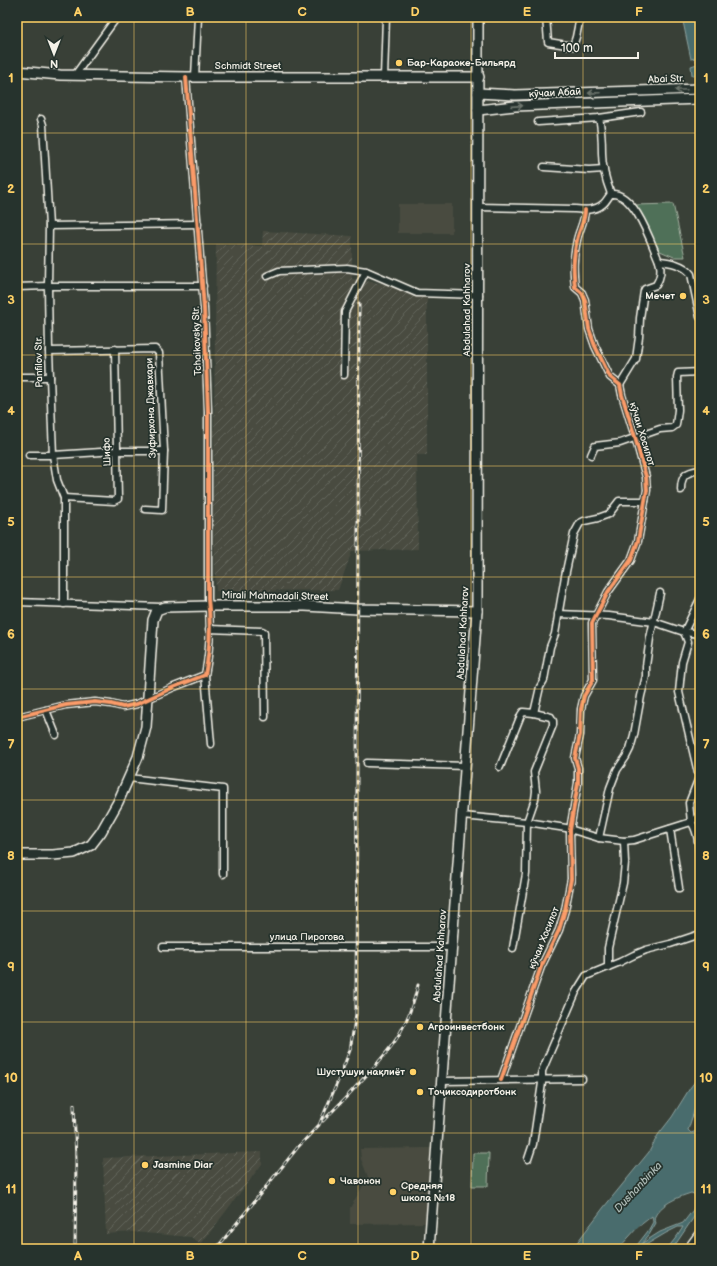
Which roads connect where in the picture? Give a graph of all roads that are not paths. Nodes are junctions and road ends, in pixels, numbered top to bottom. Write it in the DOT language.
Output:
graph roads {
  1 [pos="117,17"];
  2 [pos="198,17"];
  3 [pos="386,17"];
  4 [pos="478,17"];
  5 [pos="546,17"];
  6 [pos="580,17"];
  7 [pos="17,71"];
  8 [pos="75,75"];
  9 [pos="190,77"];
  10 [pos="384,77"];
  11 [pos="479,77"];
  12 [pos="700,89"];
  13 [pos="663,91"];
  14 [pos="478,93"];
  15 [pos="700,99"];
  16 [pos="664,100"];
  17 [pos="478,110"];
  18 [pos="641,112"];
  19 [pos="599,118"];
  20 [pos="41,119"];
  21 [pos="538,122"];
  22 [pos="544,167"];
  23 [pos="604,169"];
  24 [pos="611,194"];
  25 [pos="479,207"];
  26 [pos="585,210"];
  27 [pos="198,224"];
  28 [pos="49,226"];
  29 [pos="659,261"];
  30 [pos="366,270"];
  31 [pos="267,276"];
  32 [pos="48,286"];
  33 [pos="203,286"];
  34 [pos="17,287"];
  35 [pos="478,295"];
  36 [pos="700,317"];
  37 [pos="115,349"];
  38 [pos="49,351"];
  39 [pos="700,372"];
  40 [pos="344,375"];
  41 [pos="17,377"];
  42 [pos="50,377"];
  43 [pos="620,385"];
  44 [pos="635,437"];
  45 [pos="117,451"];
  46 [pos="164,451"];
  47 [pos="29,455"];
  48 [pos="53,455"];
  49 [pos="591,455"];
  50 [pos="700,470"];
  51 [pos="681,490"];
  52 [pos="64,498"];
  53 [pos="645,500"];
  54 [pos="145,509"];
  55 [pos="660,593"];
  56 [pos="700,599"];
  57 [pos="17,602"];
  58 [pos="64,604"];
  59 [pos="209,606"];
  60 [pos="165,607"];
  61 [pos="477,611"];
  62 [pos="558,614"];
  63 [pos="596,616"];
  64 [pos="654,622"];
  65 [pos="209,629"];
  66 [pos="684,632"];
  67 [pos="700,634"];
  68 [pos="205,675"];
  69 [pos="147,700"];
  70 [pos="46,710"];
  71 [pos="534,713"];
  72 [pos="265,716"];
  73 [pos="17,718"];
  74 [pos="56,735"];
  75 [pos="211,744"];
  76 [pos="367,763"];
  77 [pos="466,766"];
  78 [pos="500,767"];
  79 [pos="699,776"];
  80 [pos="129,778"];
  81 [pos="700,815"];
  82 [pos="462,816"];
  83 [pos="527,822"];
  84 [pos="691,822"];
  85 [pos="670,829"];
  86 [pos="570,830"];
  87 [pos="599,838"];
  88 [pos="624,841"];
  89 [pos="17,854"];
  90 [pos="700,857"];
  91 [pos="223,874"];
  92 [pos="679,888"];
  93 [pos="700,934"];
  94 [pos="163,947"];
  95 [pos="451,947"];
  96 [pos="513,948"];
  97 [pos="608,967"];
  98 [pos="582,1079"];
  99 [pos="501,1080"];
  100 [pos="542,1080"];
  101 [pos="441,1081"];
  102 [pos="528,1159"];
  103 [pos="700,1234"];
  104 [pos="429,1249"];
  105 [pos="689,1249"];
  1 -- 8 [label="street"];
  2 -- 9 [label="street, Tchaikovsky Str."];
  3 -- 10 [label="street"];
  4 -- 11 [label="main road, Abdulahad Kahharov"];
  5 -- 6 [label="street"];
  7 -- 8 [label="main road, Schmidt Street"];
  8 -- 9 [label="main road, Schmidt Street"];
  9 -- 10 [label="main road, Schmidt Street"];
  9 -- 27 [label="street, Tchaikovsky Str."];
  10 -- 11 [label="main road, Schmidt Street"];
  11 -- 14 [label="main road, Abdulahad Kahharov"];
  12 -- 13 [label="main road, Abai Str., one-way"];
  13 -- 14 [label="main road, кӯчаи Абаӣ, one-way"];
  14 -- 17 [label="main road, Abdulahad Kahharov"];
  15 -- 16 [label="main road, Abai Str."];
  17 -- 16 [label="main road, кӯчаи Абаӣ, one-way"];
  17 -- 25 [label="main road, Abdulahad Kahharov"];
  18 -- 19 [label="street"];
  19 -- 21 [label="street"];
  19 -- 23 [label="street"];
  20 -- 28 [label="street, Panfilov Str."];
  22 -- 23 [label="street"];
  23 -- 24 [label="street"];
  24 -- 26 [label="street"];
  24 -- 29 [label="street"];
  25 -- 26 [label="street"];
  25 -- 35 [label="main road, Abdulahad Kahharov"];
  26 -- 43 [label="street, кӯчаи Хосилот"];
  27 -- 28 [label="street"];
  27 -- 33 [label="street, Tchaikovsky Str."];
  28 -- 32 [label="street, Panfilov Str."];
  29 -- 36 [label="street"];
  29 -- 43 [label="street"];
  30 -- 31 [label="street"];
  30 -- 35 [label="street"];
  30 -- 40 [label="street"];
  32 -- 33 [label="street"];
  32 -- 34 [label="street"];
  32 -- 38 [label="street, Panfilov Str."];
  33 -- 59 [label="street, Tchaikovsky Str."];
  35 -- 61 [label="main road, Abdulahad Kahharov"];
  37 -- 38 [label="street, Зуфирхона Джавхари"];
  37 -- 45 [label="street, Шифо"];
  37 -- 46 [label="street, Зуфирхона Джавхари"];
  38 -- 42 [label="street, Panfilov Str."];
  39 -- 44 [label="street"];
  41 -- 42 [label="street"];
  42 -- 48 [label="street, Panfilov Str."];
  43 -- 44 [label="street, кӯчаи Хосилот"];
  44 -- 49 [label="street"];
  44 -- 53 [label="street, кӯчаи Хосилот"];
  45 -- 46 [label="street"];
  45 -- 48 [label="street"];
  45 -- 52 [label="street, Шифо"];
  46 -- 54 [label="street, Зуфирхона Джавхари"];
  47 -- 48 [label="street"];
  48 -- 52 [label="street, Panfilov Str."];
  50 -- 51 [label="street"];
  52 -- 58 [label="street, Panfilov Str."];
  53 -- 62 [label="street"];
  53 -- 63 [label="street, кӯчаи Хосилот"];
  55 -- 64 [label="street"];
  56 -- 66 [label="street"];
  57 -- 58 [label="street"];
  58 -- 60 [label="street"];
  59 -- 60 [label="main road, Mirali Mahmadali Street"];
  59 -- 61 [label="main road, Mirali Mahmadali Street"];
  59 -- 65 [label="street, Tchaikovsky Str."];
  60 -- 69 [label="main road"];
  61 -- 77 [label="main road, Abdulahad Kahharov"];
  62 -- 63 [label="street"];
  62 -- 71 [label="street"];
  63 -- 64 [label="street"];
  63 -- 86 [label="street, кӯчаи Хосилот"];
  64 -- 66 [label="street"];
  64 -- 87 [label="street"];
  65 -- 68 [label="street, Tchaikovsky Str."];
  65 -- 72 [label="street"];
  66 -- 67 [label="street"];
  66 -- 79 [label="street"];
  68 -- 69 [label="street"];
  68 -- 75 [label="street, Tchaikovsky Str."];
  69 -- 70 [label="street"];
  69 -- 80 [label="main road"];
  70 -- 73 [label="street"];
  70 -- 74 [label="street"];
  71 -- 78 [label="street"];
  71 -- 83 [label="street"];
  76 -- 77 [label="street"];
  77 -- 82 [label="main road, Abdulahad Kahharov"];
  79 -- 84 [label="street"];
  80 -- 89 [label="main road"];
  80 -- 91 [label="street"];
  81 -- 84 [label="street"];
  82 -- 83 [label="street"];
  82 -- 95 [label="main road, Abdulahad Kahharov"];
  83 -- 86 [label="street"];
  83 -- 96 [label="street"];
  84 -- 85 [label="street"];
  84 -- 90 [label="street"];
  85 -- 88 [label="street"];
  85 -- 92 [label="street"];
  86 -- 87 [label="street"];
  86 -- 99 [label="street, кӯчаи Хосилот"];
  87 -- 88 [label="street"];
  88 -- 97 [label="street"];
  93 -- 97 [label="street"];
  94 -- 95 [label="street, улица Пирогова"];
  95 -- 101 [label="main road, Abdulahad Kahharov"];
  97 -- 100 [label="street"];
  98 -- 100 [label="street"];
  99 -- 100 [label="street"];
  99 -- 101 [label="street"];
  100 -- 102 [label="street"];
  101 -- 104 [label="main road, Abdulahad Kahharov"];
  103 -- 105 [label="main road"];
}
